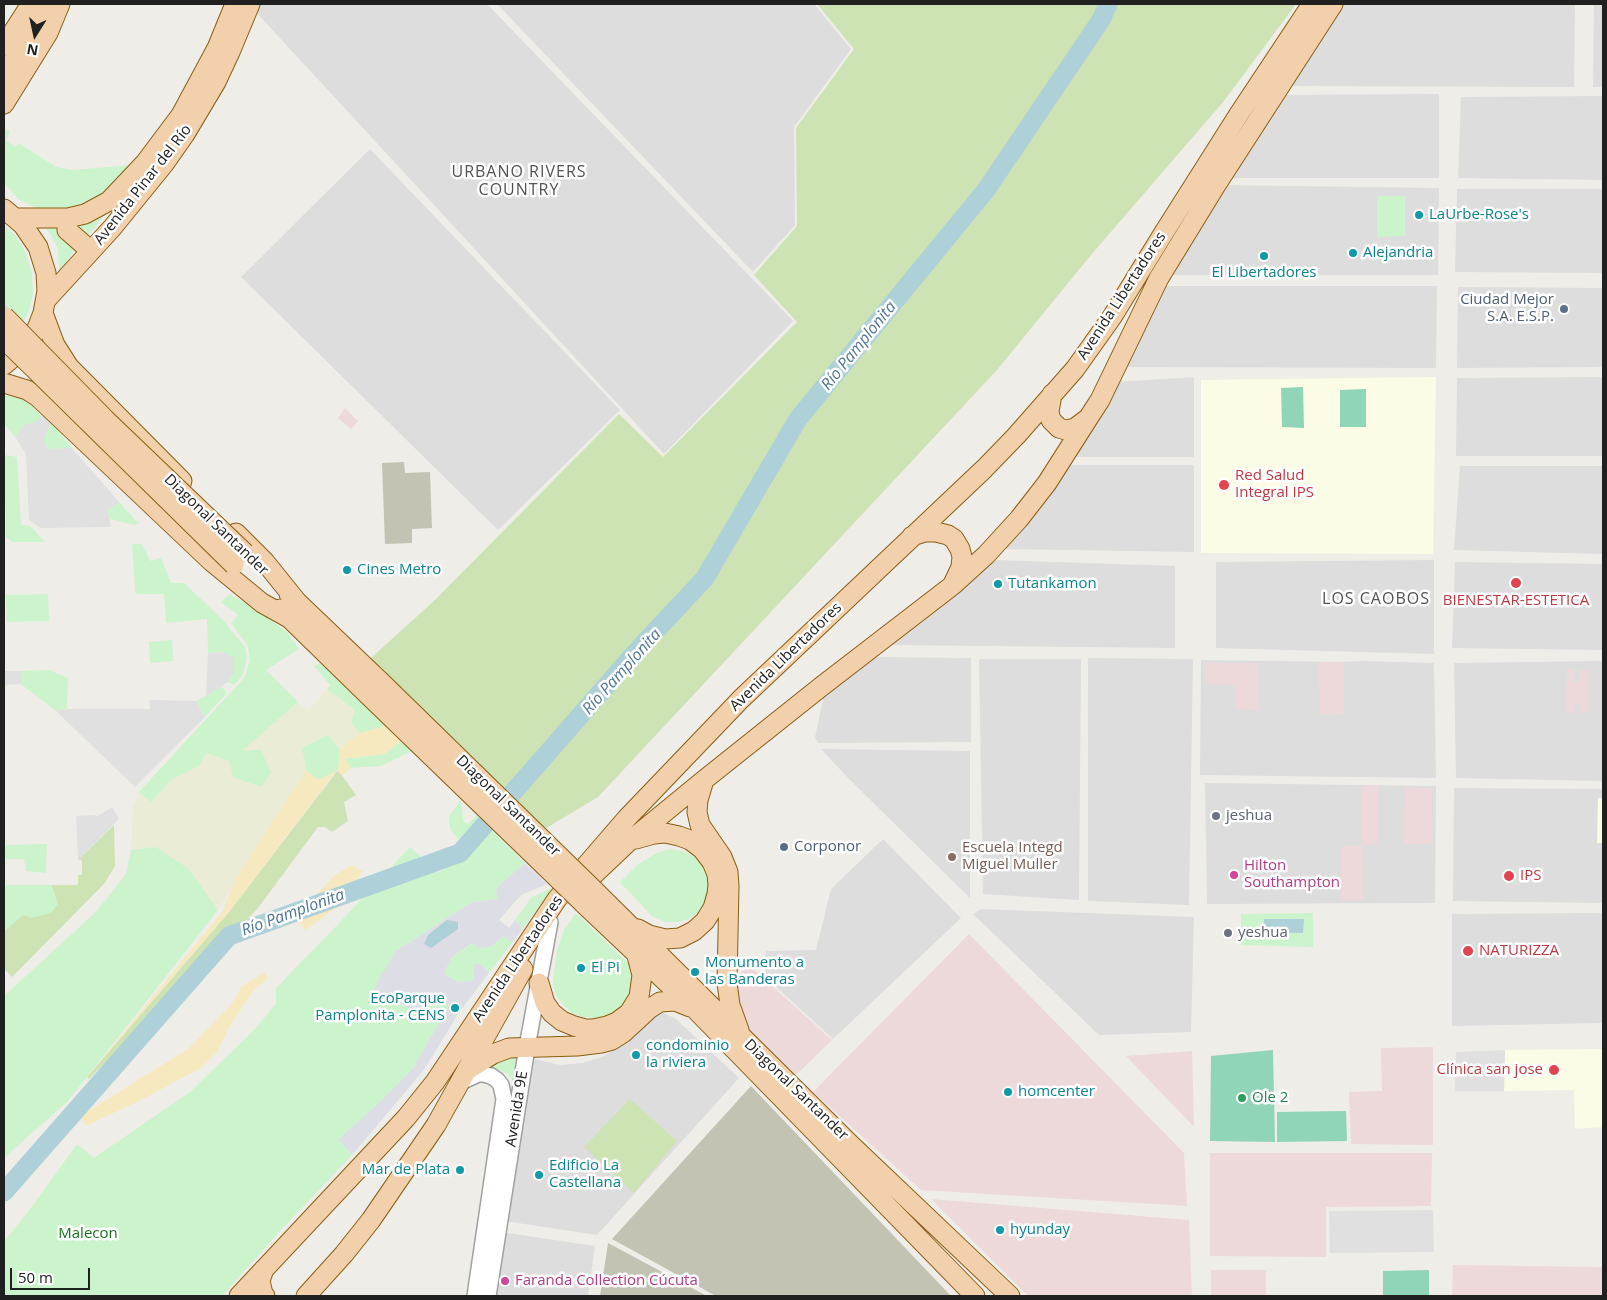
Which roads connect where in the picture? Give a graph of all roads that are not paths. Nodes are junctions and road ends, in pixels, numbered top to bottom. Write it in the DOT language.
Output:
graph roads {
  1 [pos="52,4"];
  2 [pos="60,4"];
  3 [pos="235,4"];
  4 [pos="250,4"];
  5 [pos="1312,4"];
  6 [pos="1333,4"];
  7 [pos="27,5"];
  8 [pos="4,27"];
  9 [pos="4,46"];
  10 [pos="4,75"];
  11 [pos="4,104"];
  12 [pos="7,211"];
  13 [pos="68,218"];
  14 [pos="91,251"];
  15 [pos="45,306"];
  16 [pos="4,316"];
  17 [pos="4,339"];
  18 [pos="4,365"];
  19 [pos="4,383"];
  20 [pos="1052,394"];
  21 [pos="1089,417"];
  22 [pos="912,536"];
  23 [pos="240,559"];
  24 [pos="953,585"];
  25 [pos="294,610"];
  26 [pos="704,780"];
  27 [pos="626,844"];
  28 [pos="588,896"];
  29 [pos="624,919"];
  30 [pos="550,922"];
  31 [pos="636,952"];
  32 [pos="539,983"];
  33 [pos="695,1009"];
  34 [pos="741,1036"];
  35 [pos="528,1047"];
  36 [pos="464,1076"];
  37 [pos="264,1270"];
  38 [pos="239,1296"];
  39 [pos="265,1296"];
  40 [pos="306,1296"];
  41 [pos="474,1296"];
  42 [pos="488,1296"];
  43 [pos="976,1296"];
  44 [pos="1010,1296"];
  1 -- 10 [label="main road"];
  2 -- 11 [label="main road"];
  3 -- 13 [label="main road, Avenida Pinar del Río"];
  4 -- 14 [label="main road, Avenida Pinar del Río"];
  5 -- 20 [label="main road, Avenida Libertadores"];
  6 -- 21 [label="main road, Avenida Libertadores"];
  7 -- 8 [label="main road"];
  7 -- 9 [label="main road"];
  12 -- 13 [label="main road, Avenida Pinar del Río"];
  12 -- 15 [label="main road"];
  13 -- 14 [label="main road"];
  14 -- 15 [label="main road, Avenida Pinar del Río"];
  15 -- 18 [label="main road"];
  15 -- 25 [label="main road"];
  16 -- 23 [label="main road, Diagonal Santander, bridge"];
  17 -- 23 [label="main road, Diagonal Santander, bridge"];
  19 -- 25 [label="main road"];
  20 -- 21 [label="main road"];
  20 -- 22 [label="main road, Avenida Libertadores"];
  21 -- 24 [label="main road, Avenida Libertadores"];
  22 -- 24 [label="main road"];
  22 -- 37 [label="main road, Avenida Libertadores"];
  23 -- 25 [label="main road, Diagonal Santander"];
  24 -- 26 [label="main road, Avenida Libertadores"];
  25 -- 28 [label="main road, Diagonal Santander, bridge"];
  26 -- 27 [label="main road, Avenida Libertadores"];
  26 -- 34 [label="main road"];
  27 -- 29 [label="main road"];
  27 -- 30 [label="main road, Avenida Libertadores"];
  28 -- 29 [label="main road, Diagonal Santander"];
  28 -- 31 [label="main road, Diagonal Santander"];
  29 -- 34 [label="main road, Diagonal Santander"];
  30 -- 32 [label="street, Avenida 9E"];
  30 -- 36 [label="main road, Avenida Libertadores"];
  31 -- 32 [label="main road"];
  31 -- 33 [label="main road, Diagonal Santander"];
  32 -- 35 [label="street, Avenida 9E"];
  33 -- 35 [label="main road"];
  33 -- 43 [label="main road, Diagonal Santander"];
  34 -- 44 [label="main road, Diagonal Santander"];
  35 -- 36 [label="main road"];
  35 -- 42 [label="street, Avenida 9E"];
  36 -- 40 [label="main road, Avenida Libertadores"];
  36 -- 41 [label="street, Avenida 9E"];
  37 -- 38 [label="main road, Avenida Libertadores"];
  37 -- 39 [label="main road"];
}
